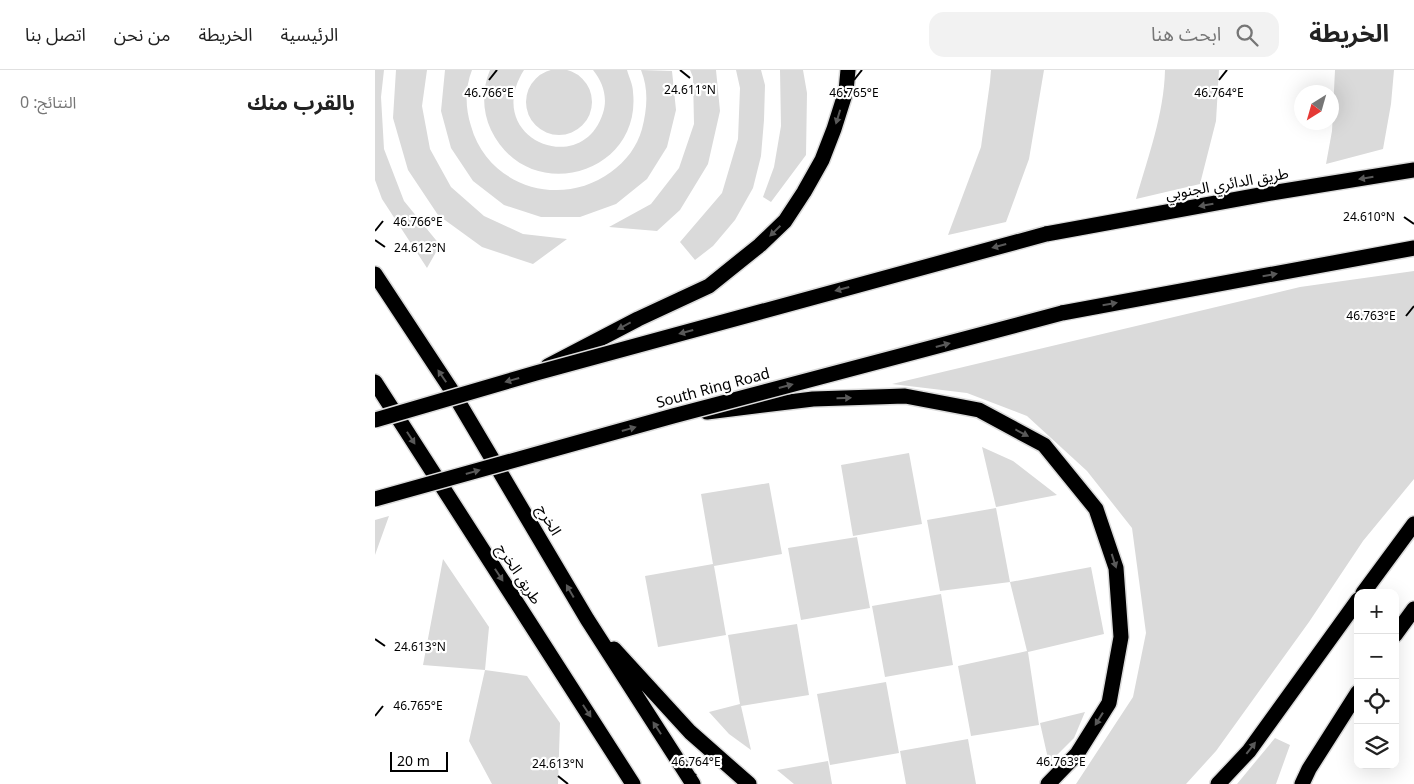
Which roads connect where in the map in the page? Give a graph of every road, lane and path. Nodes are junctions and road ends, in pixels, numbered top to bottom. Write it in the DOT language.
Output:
graph roads {
  1 [pos="848,70"];
  2 [pos="1414,170"];
  3 [pos="1414,248"];
  4 [pos="375,264"];
  5 [pos="379,280"];
  6 [pos="536,373"];
  7 [pos="375,382"];
  8 [pos="673,416"];
  9 [pos="375,420"];
  10 [pos="375,499"];
  11 [pos="1414,524"];
  12 [pos="1366,589"];
  13 [pos="1354,606"];
  14 [pos="1414,609"];
  15 [pos="587,619"];
  16 [pos="1396,634"];
  17 [pos="1354,698"];
  18 [pos="633,784"];
  19 [pos="693,784"];
  20 [pos="749,784"];
  21 [pos="1048,784"];
  22 [pos="1218,784"];
  23 [pos="1302,784"];
  1 -- 6 [label="highway, one-way, bridge"];
  2 -- 6 [label="highway, طريق الدائري الجنوبي, one-way, bridge"];
  8 -- 3 [label="highway, South Ring Road, one-way, bridge"];
  4 -- 5 [label="highway, الخرج"];
  15 -- 5 [label="highway, الخرج, one-way"];
  6 -- 9 [label="highway, one-way, bridge"];
  7 -- 18 [label="highway, طريق الخرج, one-way"];
  10 -- 8 [label="highway, South Ring Road, one-way, bridge"];
  8 -- 21 [label="highway, one-way, bridge"];
  11 -- 12 [label="highway"];
  22 -- 13 [label="highway, one-way"];
  14 -- 16 [label="highway"];
  19 -- 15 [label="highway, الخرج, one-way"];
  15 -- 20 [label="highway"];
  17 -- 23 [label="highway"];
}
